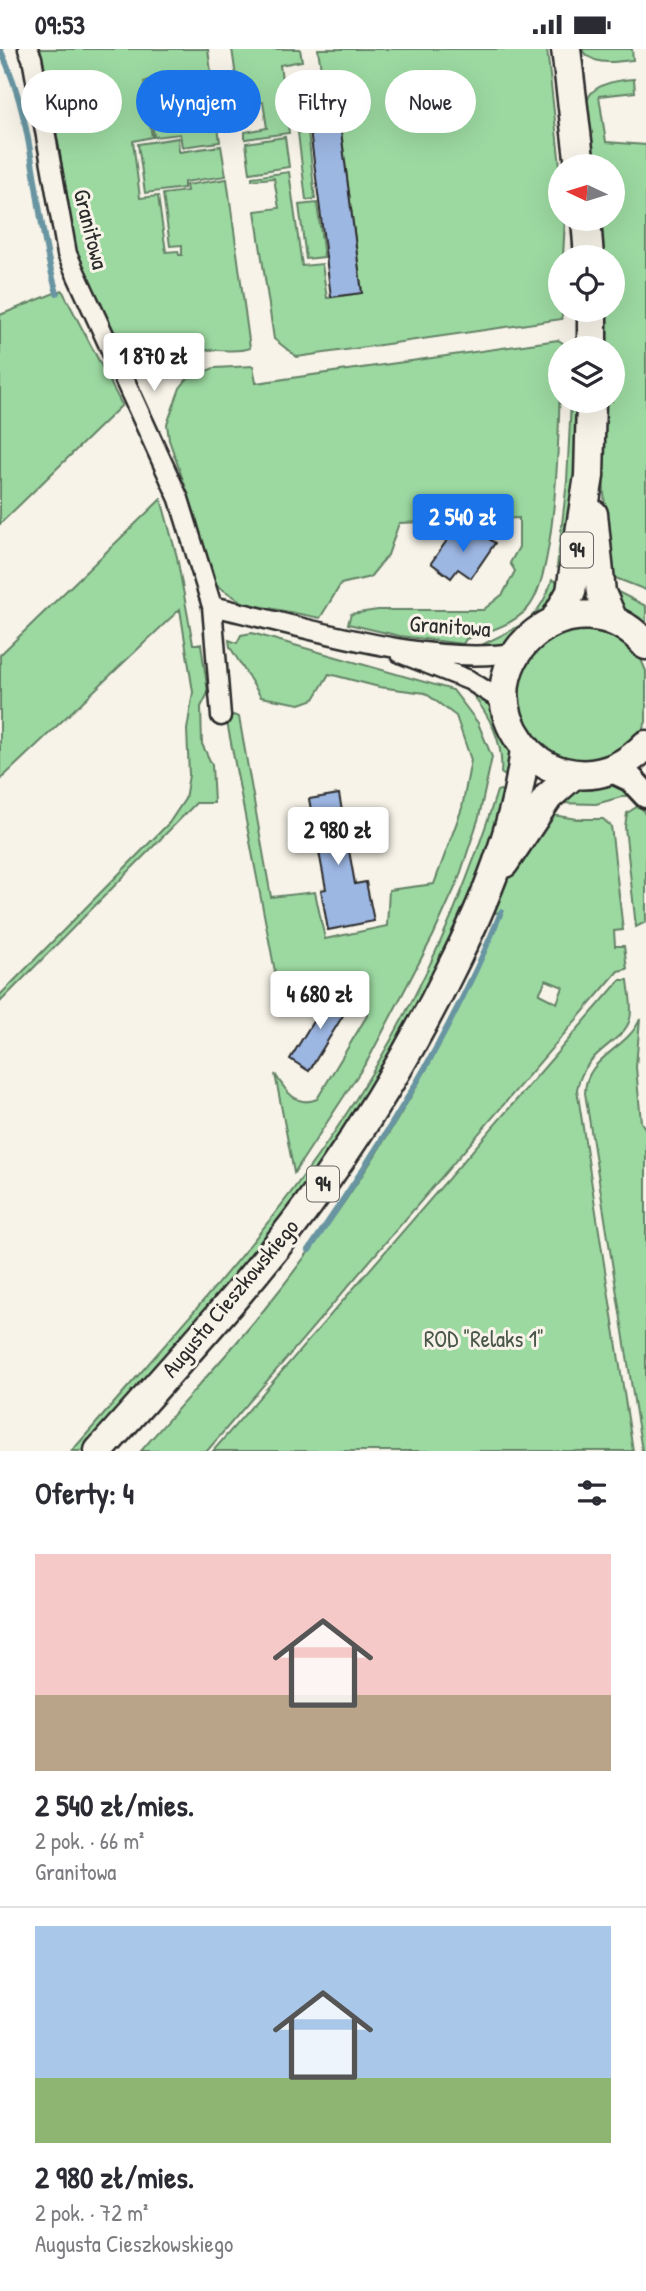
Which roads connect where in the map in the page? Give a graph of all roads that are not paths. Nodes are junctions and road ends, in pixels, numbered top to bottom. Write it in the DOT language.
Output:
graph roads {
  1 [pos="28,49"];
  2 [pos="566,49"];
  3 [pos="579,154"];
  4 [pos="592,413"];
  5 [pos="589,476"];
  6 [pos="212,606"];
  7 [pos="555,620"];
  8 [pos="613,620"];
  9 [pos="380,645"];
  10 [pos="646,645"];
  11 [pos="517,652"];
  12 [pos="504,702"];
  13 [pos="222,716"];
  14 [pos="646,745"];
  15 [pos="525,748"];
  16 [pos="612,770"];
  17 [pos="574,774"];
  18 [pos="646,795"];
  19 [pos="492,880"];
  20 [pos="99,1451"];
  1 -- 6 [label="street, Granitowa"];
  2 -- 3 [label="main road"];
  4 -- 5 [label="main road, 94"];
  5 -- 7 [label="main road, 94"];
  5 -- 8 [label="main road, 94"];
  6 -- 9 [label="street, Granitowa"];
  6 -- 13 [label="street, Granitowa"];
  7 -- 8 [label="main road"];
  7 -- 11 [label="main road, 94"];
  8 -- 10 [label="main road"];
  9 -- 11 [label="street, Granitowa"];
  9 -- 12 [label="street, Granitowa"];
  11 -- 12 [label="main road, 94"];
  12 -- 15 [label="main road"];
  14 -- 16 [label="main road"];
  15 -- 17 [label="main road"];
  15 -- 19 [label="main road, Augusta Cieszkowskiego / 94"];
  16 -- 17 [label="main road"];
  16 -- 18 [label="street"];
  17 -- 19 [label="main road, Augusta Cieszkowskiego / 94"];
  19 -- 20 [label="main road, Augusta Cieszkowskiego / 94"];
}
